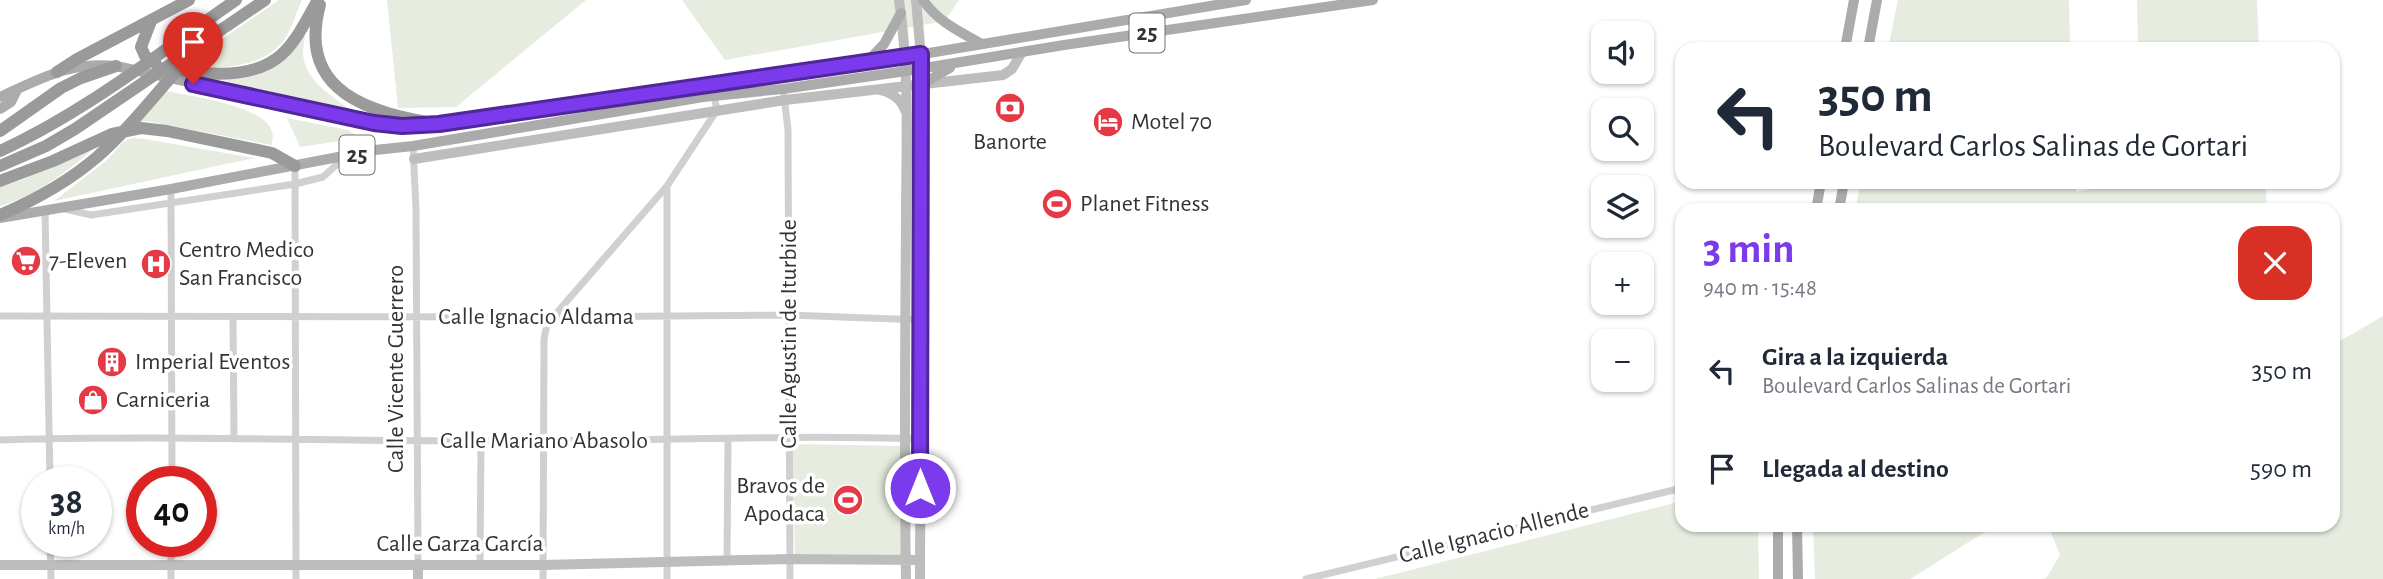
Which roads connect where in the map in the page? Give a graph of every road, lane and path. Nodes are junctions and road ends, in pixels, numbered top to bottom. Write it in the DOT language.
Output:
graph roads {
  1 [pos="189,0"];
  2 [pos="236,0"];
  3 [pos="265,0"];
  4 [pos="319,0"];
  5 [pos="899,0"];
  6 [pos="916,0"];
  7 [pos="923,0"];
  8 [pos="1245,0"];
  9 [pos="1373,0"];
  10 [pos="1854,0"];
  11 [pos="1877,0"];
  12 [pos="901,13"];
  13 [pos="150,20"];
  14 [pos="1846,42"];
  15 [pos="1869,42"];
  16 [pos="201,44"];
  17 [pos="982,44"];
  18 [pos="1022,52"];
  19 [pos="921,54"];
  20 [pos="905,57"];
  21 [pos="975,60"];
  22 [pos="867,62"];
  23 [pos="116,66"];
  24 [pos="922,68"];
  25 [pos="906,71"];
  26 [pos="57,72"];
  27 [pos="922,84"];
  28 [pos="906,85"];
  29 [pos="872,89"];
  30 [pos="18,90"];
  31 [pos="784,94"];
  32 [pos="714,96"];
  33 [pos="0,97"];
  34 [pos="0,110"];
  35 [pos="717,110"];
  36 [pos="906,113"];
  37 [pos="439,124"];
  38 [pos="0,131"];
  39 [pos="413,146"];
  40 [pos="0,150"];
  41 [pos="344,158"];
  42 [pos="414,159"];
  43 [pos="0,166"];
  44 [pos="295,166"];
  45 [pos="0,181"];
  46 [pos="295,184"];
  47 [pos="667,186"];
  48 [pos="171,189"];
  49 [pos="171,204"];
  50 [pos="64,208"];
  51 [pos="45,211"];
  52 [pos="0,217"];
  53 [pos="789,315"];
  54 [pos="0,316"];
  55 [pos="666,316"];
  56 [pos="47,317"];
  57 [pos="172,317"];
  58 [pos="233,317"];
  59 [pos="295,317"];
  60 [pos="417,317"];
  61 [pos="551,317"];
  62 [pos="904,318"];
  63 [pos="921,320"];
  64 [pos="234,437"];
  65 [pos="788,437"];
  66 [pos="295,438"];
  67 [pos="49,439"];
  68 [pos="172,439"];
  69 [pos="906,439"];
  70 [pos="920,439"];
  71 [pos="0,440"];
  72 [pos="418,440"];
  73 [pos="666,440"];
  74 [pos="728,440"];
  75 [pos="481,441"];
  76 [pos="544,441"];
  77 [pos="50,466"];
  78 [pos="172,466"];
  79 [pos="1675,490"];
  80 [pos="1777,532"];
  81 [pos="1797,532"];
  82 [pos="51,557"];
  83 [pos="171,557"];
  84 [pos="789,559"];
  85 [pos="906,560"];
  86 [pos="920,560"];
  87 [pos="727,562"];
  88 [pos="666,563"];
  89 [pos="171,564"];
  90 [pos="0,565"];
  91 [pos="296,565"];
  92 [pos="418,565"];
  93 [pos="480,565"];
  94 [pos="543,565"];
  95 [pos="51,566"];
  96 [pos="51,579"];
  97 [pos="172,579"];
  98 [pos="296,579"];
  99 [pos="418,579"];
  100 [pos="543,579"];
  101 [pos="667,579"];
  102 [pos="790,579"];
  103 [pos="906,579"];
  104 [pos="919,579"];
  105 [pos="1306,579"];
  106 [pos="1778,579"];
  107 [pos="1798,579"];
  1 -- 13 [label="highway"];
  2 -- 40 [label="highway"];
  3 -- 16 [label="highway"];
  4 -- 13 [label="highway"];
  4 -- 37 [label="highway"];
  5 -- 12 [label="street"];
  6 -- 19 [label="street"];
  7 -- 17 [label="main road"];
  8 -- 17 [label="main road, 25"];
  9 -- 18 [label="main road, 25"];
  10 -- 14 [label="main road"];
  11 -- 15 [label="main road"];
  12 -- 20 [label="street"];
  12 -- 22 [label="main road"];
  13 -- 26 [label="highway"];
  16 -- 43 [label="highway"];
  16 -- 52 [label="highway"];
  17 -- 19 [label="main road, 25"];
  18 -- 21 [label="main road, 25"];
  18 -- 27 [label="street"];
  19 -- 20 [label="main road, 25"];
  19 -- 24 [label="street"];
  20 -- 22 [label="main road, 25"];
  20 -- 25 [label="street"];
  21 -- 24 [label="main road, 25"];
  21 -- 27 [label="main road"];
  22 -- 37 [label="main road, 25"];
  23 -- 26 [label="main road, 25"];
  23 -- 37 [label="main road, 25"];
  23 -- 38 [label="highway"];
  24 -- 25 [label="main road, 25"];
  24 -- 27 [label="street"];
  25 -- 28 [label="street"];
  25 -- 31 [label="main road, 25"];
  26 -- 30 [label="main road"];
  27 -- 28 [label="street"];
  27 -- 63 [label="street"];
  28 -- 29 [label="street"];
  28 -- 36 [label="street"];
  29 -- 31 [label="street"];
  29 -- 36 [label="street"];
  30 -- 33 [label="main road"];
  30 -- 34 [label="main road"];
  31 -- 32 [label="main road, 25"];
  31 -- 35 [label="street"];
  31 -- 53 [label="street, Calle Agustin de Iturbide"];
  32 -- 35 [label="street"];
  32 -- 39 [label="main road, 25"];
  35 -- 42 [label="street"];
  35 -- 47 [label="street"];
  36 -- 62 [label="street"];
  39 -- 41 [label="main road, 25"];
  39 -- 42 [label="street, Calle Vicente Guerrero"];
  41 -- 44 [label="main road, 25"];
  41 -- 46 [label="street"];
  42 -- 60 [label="street, Calle Vicente Guerrero"];
  44 -- 45 [label="highway"];
  44 -- 46 [label="street"];
  44 -- 48 [label="main road, 25"];
  46 -- 49 [label="street"];
  46 -- 59 [label="street"];
  47 -- 55 [label="street"];
  47 -- 61 [label="street"];
  48 -- 49 [label="street"];
  48 -- 50 [label="main road, 25"];
  49 -- 50 [label="street"];
  49 -- 57 [label="street"];
  50 -- 51 [label="main road, 25"];
  51 -- 52 [label="main road, 25"];
  51 -- 56 [label="street"];
  53 -- 55 [label="street, Calle Ignacio Aldama"];
  53 -- 62 [label="street, Calle Ignacio Aldama"];
  53 -- 65 [label="street, Calle Agustin de Iturbide"];
  54 -- 56 [label="street, Calle Ignacio Aldama"];
  55 -- 61 [label="street, Calle Ignacio Aldama"];
  55 -- 73 [label="street"];
  56 -- 57 [label="street, Calle Ignacio Aldama"];
  56 -- 67 [label="street"];
  57 -- 58 [label="street, Calle Ignacio Aldama"];
  57 -- 68 [label="street"];
  58 -- 59 [label="street, Calle Ignacio Aldama"];
  58 -- 64 [label="street"];
  59 -- 60 [label="street, Calle Ignacio Aldama"];
  59 -- 66 [label="street"];
  60 -- 61 [label="street, Calle Ignacio Aldama"];
  60 -- 72 [label="street, Calle Vicente Guerrero"];
  61 -- 76 [label="street"];
  62 -- 63 [label="street, Calle Ignacio Aldama"];
  62 -- 69 [label="street"];
  63 -- 70 [label="street"];
  64 -- 66 [label="street, Calle Mariano Abasolo"];
  64 -- 68 [label="street, Calle Mariano Abasolo"];
  65 -- 69 [label="street, Calle Mariano Abasolo"];
  65 -- 74 [label="street, Calle Mariano Abasolo"];
  65 -- 84 [label="street, Calle Agustin de Iturbide"];
  66 -- 72 [label="street, Calle Mariano Abasolo"];
  66 -- 91 [label="street"];
  67 -- 68 [label="street, Calle Mariano Abasolo"];
  67 -- 71 [label="street, Calle Mariano Abasolo"];
  67 -- 77 [label="street"];
  68 -- 78 [label="street"];
  69 -- 70 [label="street, Calle Mariano Abasolo"];
  69 -- 85 [label="street"];
  70 -- 86 [label="street"];
  72 -- 75 [label="street, Calle Mariano Abasolo"];
  72 -- 92 [label="street, Calle Vicente Guerrero"];
  73 -- 74 [label="street, Calle Mariano Abasolo"];
  73 -- 76 [label="street, Calle Mariano Abasolo"];
  73 -- 88 [label="street"];
  74 -- 87 [label="street"];
  75 -- 76 [label="street, Calle Mariano Abasolo"];
  75 -- 93 [label="street"];
  76 -- 94 [label="street"];
  79 -- 105 [label="street, Calle Ignacio Allende"];
  80 -- 106 [label="main road"];
  81 -- 107 [label="main road"];
  82 -- 95 [label="street"];
  83 -- 89 [label="street"];
  84 -- 85 [label="street, Calle Garza García"];
  84 -- 87 [label="street, Calle Garza García"];
  84 -- 102 [label="street, Calle Agustin de Iturbide"];
  85 -- 86 [label="street, Calle Garza García"];
  85 -- 103 [label="street"];
  86 -- 104 [label="street"];
  87 -- 88 [label="street, Calle Garza García"];
  88 -- 94 [label="street, Calle Garza García"];
  88 -- 101 [label="street"];
  89 -- 91 [label="street, Calle Garza García"];
  89 -- 95 [label="street, Calle Garza García"];
  89 -- 97 [label="street"];
  90 -- 95 [label="street, Calle Garza García"];
  91 -- 92 [label="street, Calle Garza García"];
  91 -- 98 [label="street"];
  92 -- 93 [label="street, Calle Garza García"];
  92 -- 99 [label="street, Calle Vicente Guerrero"];
  93 -- 94 [label="street, Calle Garza García"];
  94 -- 100 [label="street"];
  95 -- 96 [label="street"];
}
